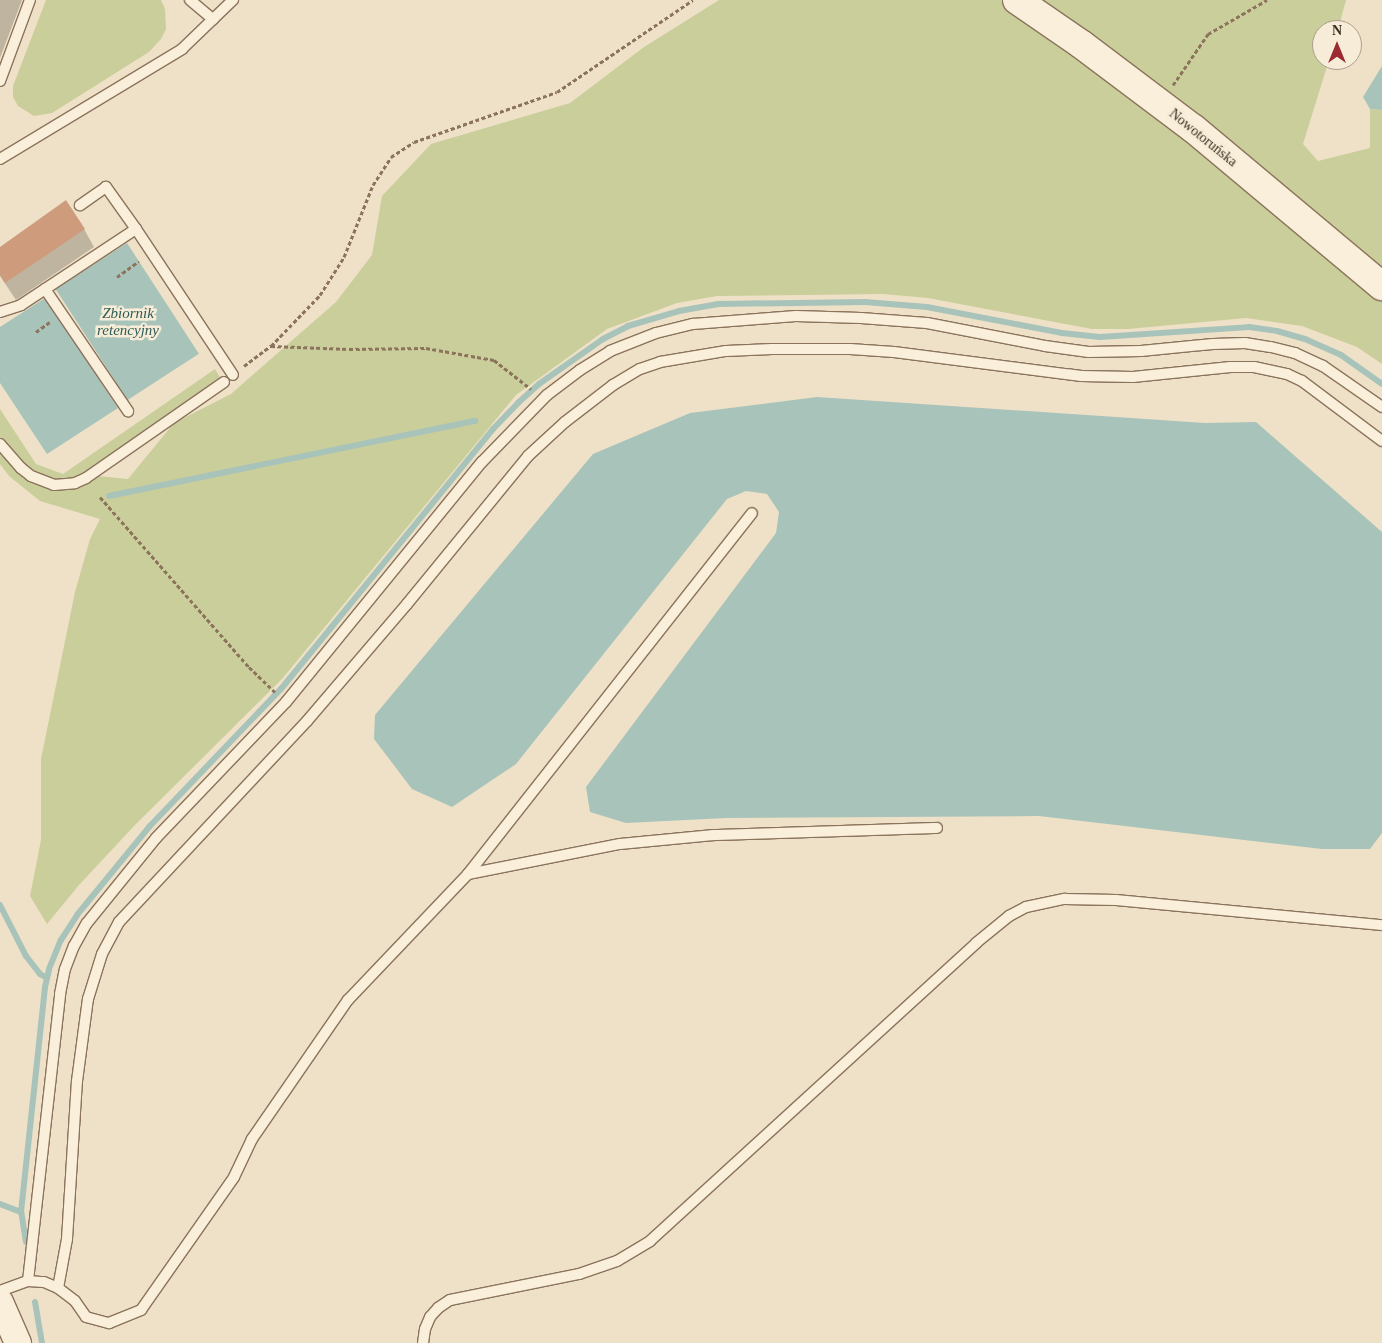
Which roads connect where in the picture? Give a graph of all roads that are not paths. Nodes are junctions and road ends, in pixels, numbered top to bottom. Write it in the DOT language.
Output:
graph roads {
  1 [pos="30,0"];
  2 [pos="190,0"];
  3 [pos="233,0"];
  4 [pos="1017,0"];
  5 [pos="213,19"];
  6 [pos="0,81"];
  7 [pos="0,159"];
  8 [pos="80,205"];
  9 [pos="136,229"];
  10 [pos="1382,286"];
  11 [pos="45,289"];
  12 [pos="0,312"];
  13 [pos="233,375"];
  14 [pos="224,382"];
  15 [pos="1382,407"];
  16 [pos="128,411"];
  17 [pos="1382,441"];
  18 [pos="0,444"];
  19 [pos="752,514"];
  20 [pos="937,828"];
  21 [pos="468,874"];
  22 [pos="1382,925"];
  23 [pos="28,1281"];
  24 [pos="58,1288"];
  25 [pos="0,1291"];
  26 [pos="0,1302"];
  27 [pos="18,1343"];
  28 [pos="423,1343"];
  1 -- 6 [label="lane"];
  2 -- 5 [label="lane"];
  3 -- 5 [label="lane"];
  4 -- 10 [label="main road, Nowotoruńska"];
  5 -- 7 [label="lane"];
  8 -- 9 [label="lane"];
  9 -- 11 [label="lane"];
  9 -- 13 [label="lane"];
  11 -- 12 [label="lane"];
  11 -- 16 [label="lane"];
  14 -- 18 [label="lane"];
  15 -- 23 [label="lane"];
  17 -- 24 [label="lane"];
  19 -- 21 [label="lane"];
  20 -- 21 [label="lane"];
  21 -- 24 [label="lane"];
  22 -- 28 [label="lane"];
  23 -- 24 [label="lane"];
  23 -- 25 [label="lane"];
  26 -- 27 [label="street"];
}
